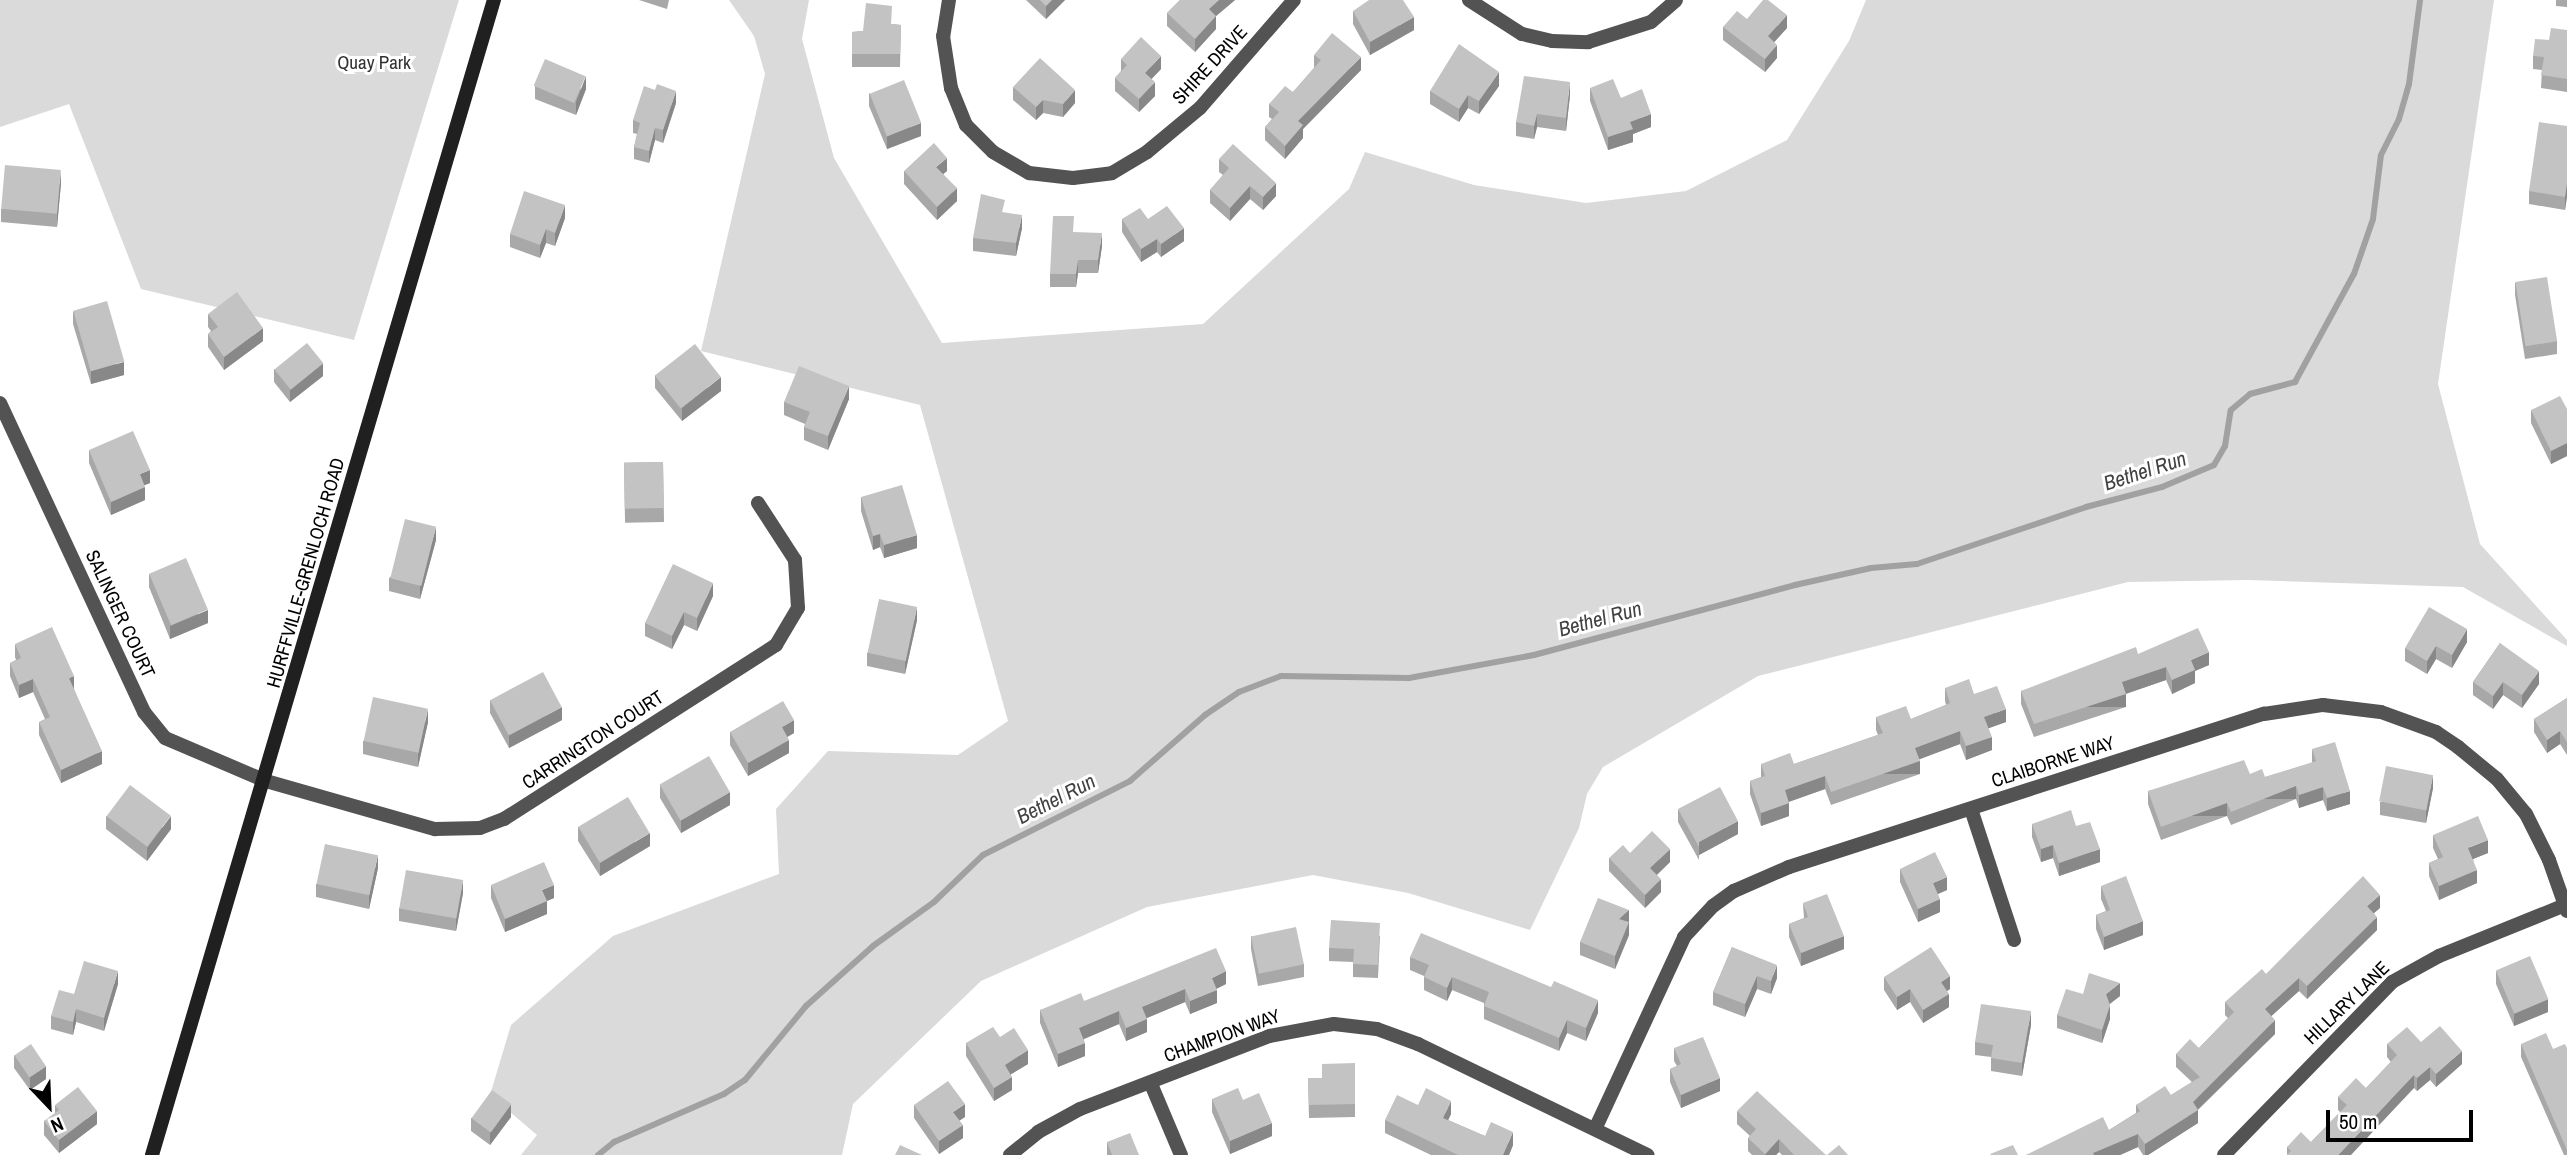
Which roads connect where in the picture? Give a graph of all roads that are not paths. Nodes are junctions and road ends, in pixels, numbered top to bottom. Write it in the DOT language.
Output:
graph roads {
  1 [pos="494,0"];
  2 [pos="949,0"];
  3 [pos="1294,0"];
  4 [pos="1469,0"];
  5 [pos="1676,0"];
  6 [pos="0,403"];
  7 [pos="758,503"];
  8 [pos="266,781"];
  9 [pos="1971,809"];
  10 [pos="2566,908"];
  11 [pos="2014,940"];
  12 [pos="1151,1084"];
  13 [pos="1595,1127"];
  14 [pos="152,1155"];
  15 [pos="1010,1155"];
  16 [pos="1181,1155"];
  17 [pos="1647,1155"];
  18 [pos="2224,1155"];
  1 -- 8 [label="main road, HURFFVILLE-GRENLOCH ROAD"];
  2 -- 3 [label="street, SHIRE DRIVE"];
  4 -- 5 [label="street"];
  6 -- 8 [label="street, SALINGER COURT"];
  7 -- 8 [label="street, CARRINGTON COURT"];
  8 -- 14 [label="main road, HURFFVILLE-GRENLOCH ROAD"];
  9 -- 10 [label="street, CLAIBORNE WAY"];
  9 -- 11 [label="street"];
  9 -- 13 [label="street, CLAIBORNE WAY"];
  10 -- 18 [label="street, HILLARY LANE"];
  12 -- 13 [label="street, CHAMPION WAY"];
  12 -- 15 [label="street, CHAMPION WAY"];
  12 -- 16 [label="street"];
  13 -- 17 [label="street, CHAMPION WAY"];
}
